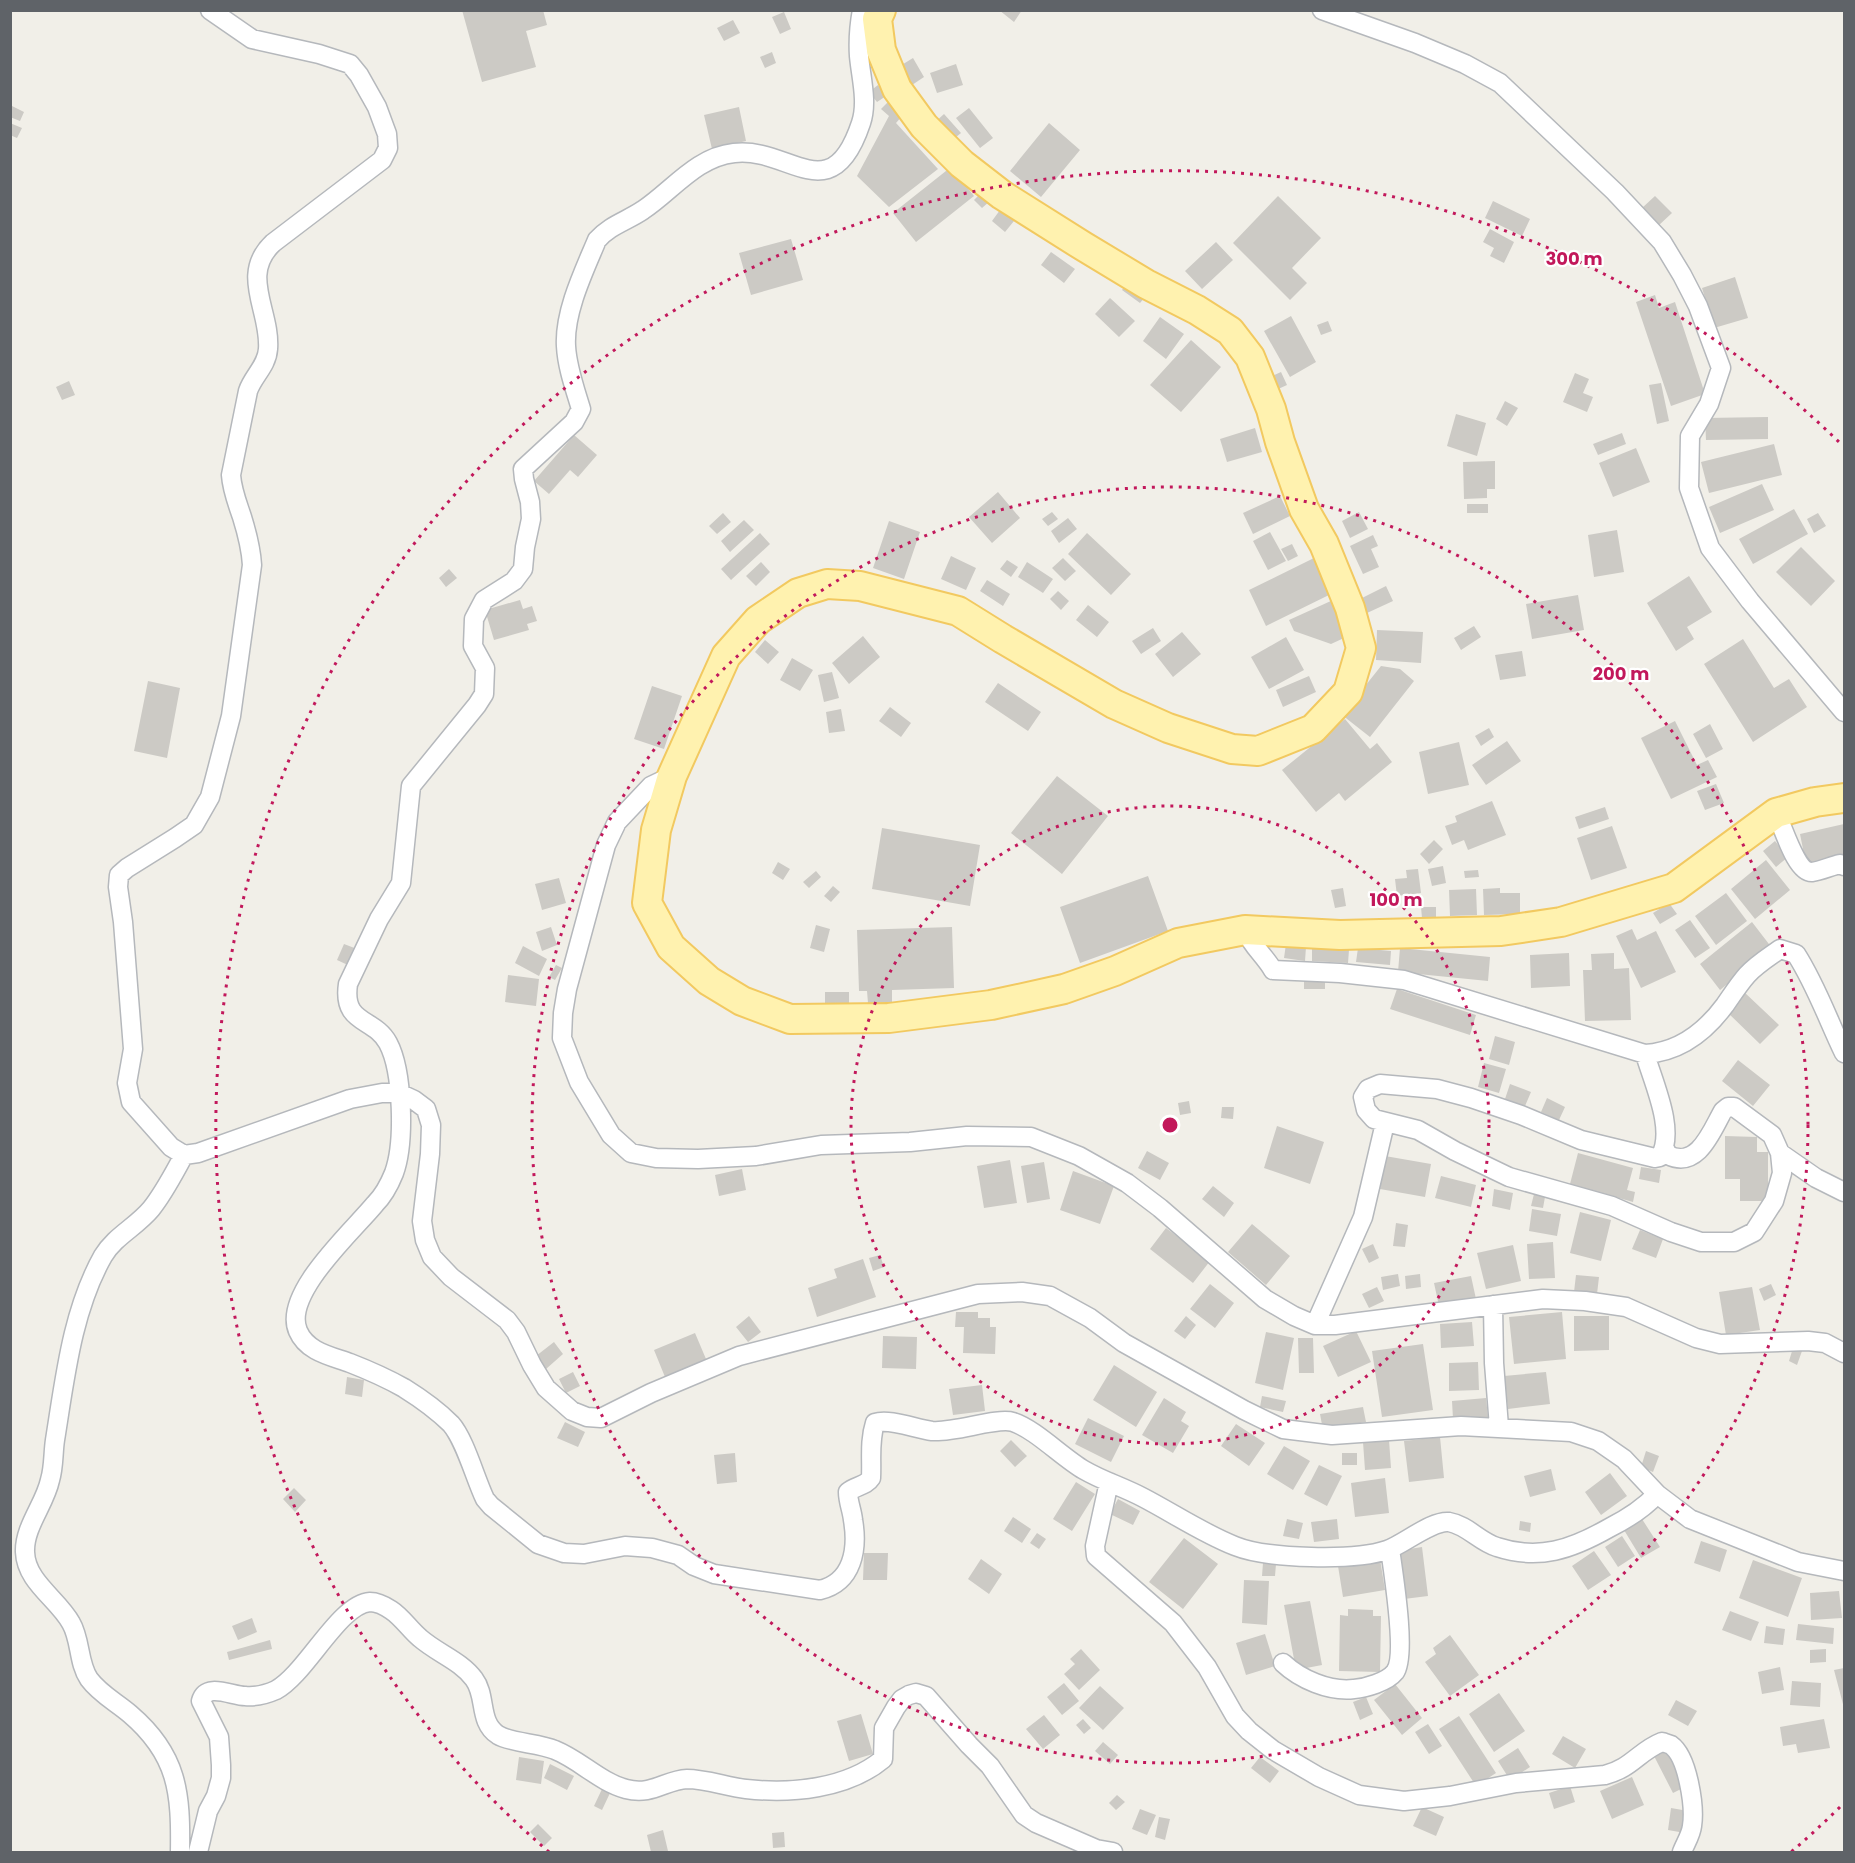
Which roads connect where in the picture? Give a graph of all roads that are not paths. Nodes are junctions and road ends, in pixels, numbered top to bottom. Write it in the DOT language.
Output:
graph roads {
  1 [pos="210,10"];
  2 [pos="862,10"];
  3 [pos="880,10"];
  4 [pos="1322,10"];
  5 [pos="1845,712"];
  6 [pos="672,776"];
  7 [pos="1845,798"];
  8 [pos="1776,813"];
  9 [pos="1845,866"];
  10 [pos="1245,930"];
  11 [pos="1845,1053"];
  12 [pos="1645,1054"];
  13 [pos="399,1093"];
  14 [pos="1385,1123"];
  15 [pos="1665,1149"];
  16 [pos="1780,1153"];
  17 [pos="184,1155"];
  18 [pos="1845,1192"];
  19 [pos="1493,1305"];
  20 [pos="1315,1325"];
  21 [pos="1845,1353"];
  22 [pos="1499,1427"];
  23 [pos="1109,1482"];
  24 [pos="1657,1494"];
  25 [pos="1390,1549"];
  26 [pos="1845,1571"];
  27 [pos="1283,1663"];
  28 [pos="180,1852"];
  29 [pos="198,1852"];
  30 [pos="1113,1852"];
  31 [pos="1682,1852"];
  1 -- 17 [label="street"];
  2 -- 13 [label="street"];
  3 -- 6 [label="main road"];
  4 -- 5 [label="street"];
  6 -- 10 [label="main road"];
  6 -- 20 [label="street"];
  7 -- 8 [label="main road"];
  8 -- 9 [label="street"];
  8 -- 10 [label="main road"];
  10 -- 12 [label="street"];
  11 -- 12 [label="street"];
  12 -- 15 [label="street"];
  13 -- 17 [label="street"];
  13 -- 22 [label="street"];
  13 -- 23 [label="street"];
  14 -- 15 [label="street"];
  14 -- 16 [label="street"];
  14 -- 20 [label="street"];
  15 -- 16 [label="street"];
  16 -- 18 [label="street"];
  17 -- 28 [label="street"];
  19 -- 20 [label="street"];
  19 -- 21 [label="street"];
  19 -- 22 [label="street"];
  22 -- 24 [label="street"];
  23 -- 25 [label="street"];
  23 -- 31 [label="street"];
  24 -- 25 [label="street"];
  24 -- 26 [label="street"];
  25 -- 27 [label="street"];
  29 -- 30 [label="street"];
}
